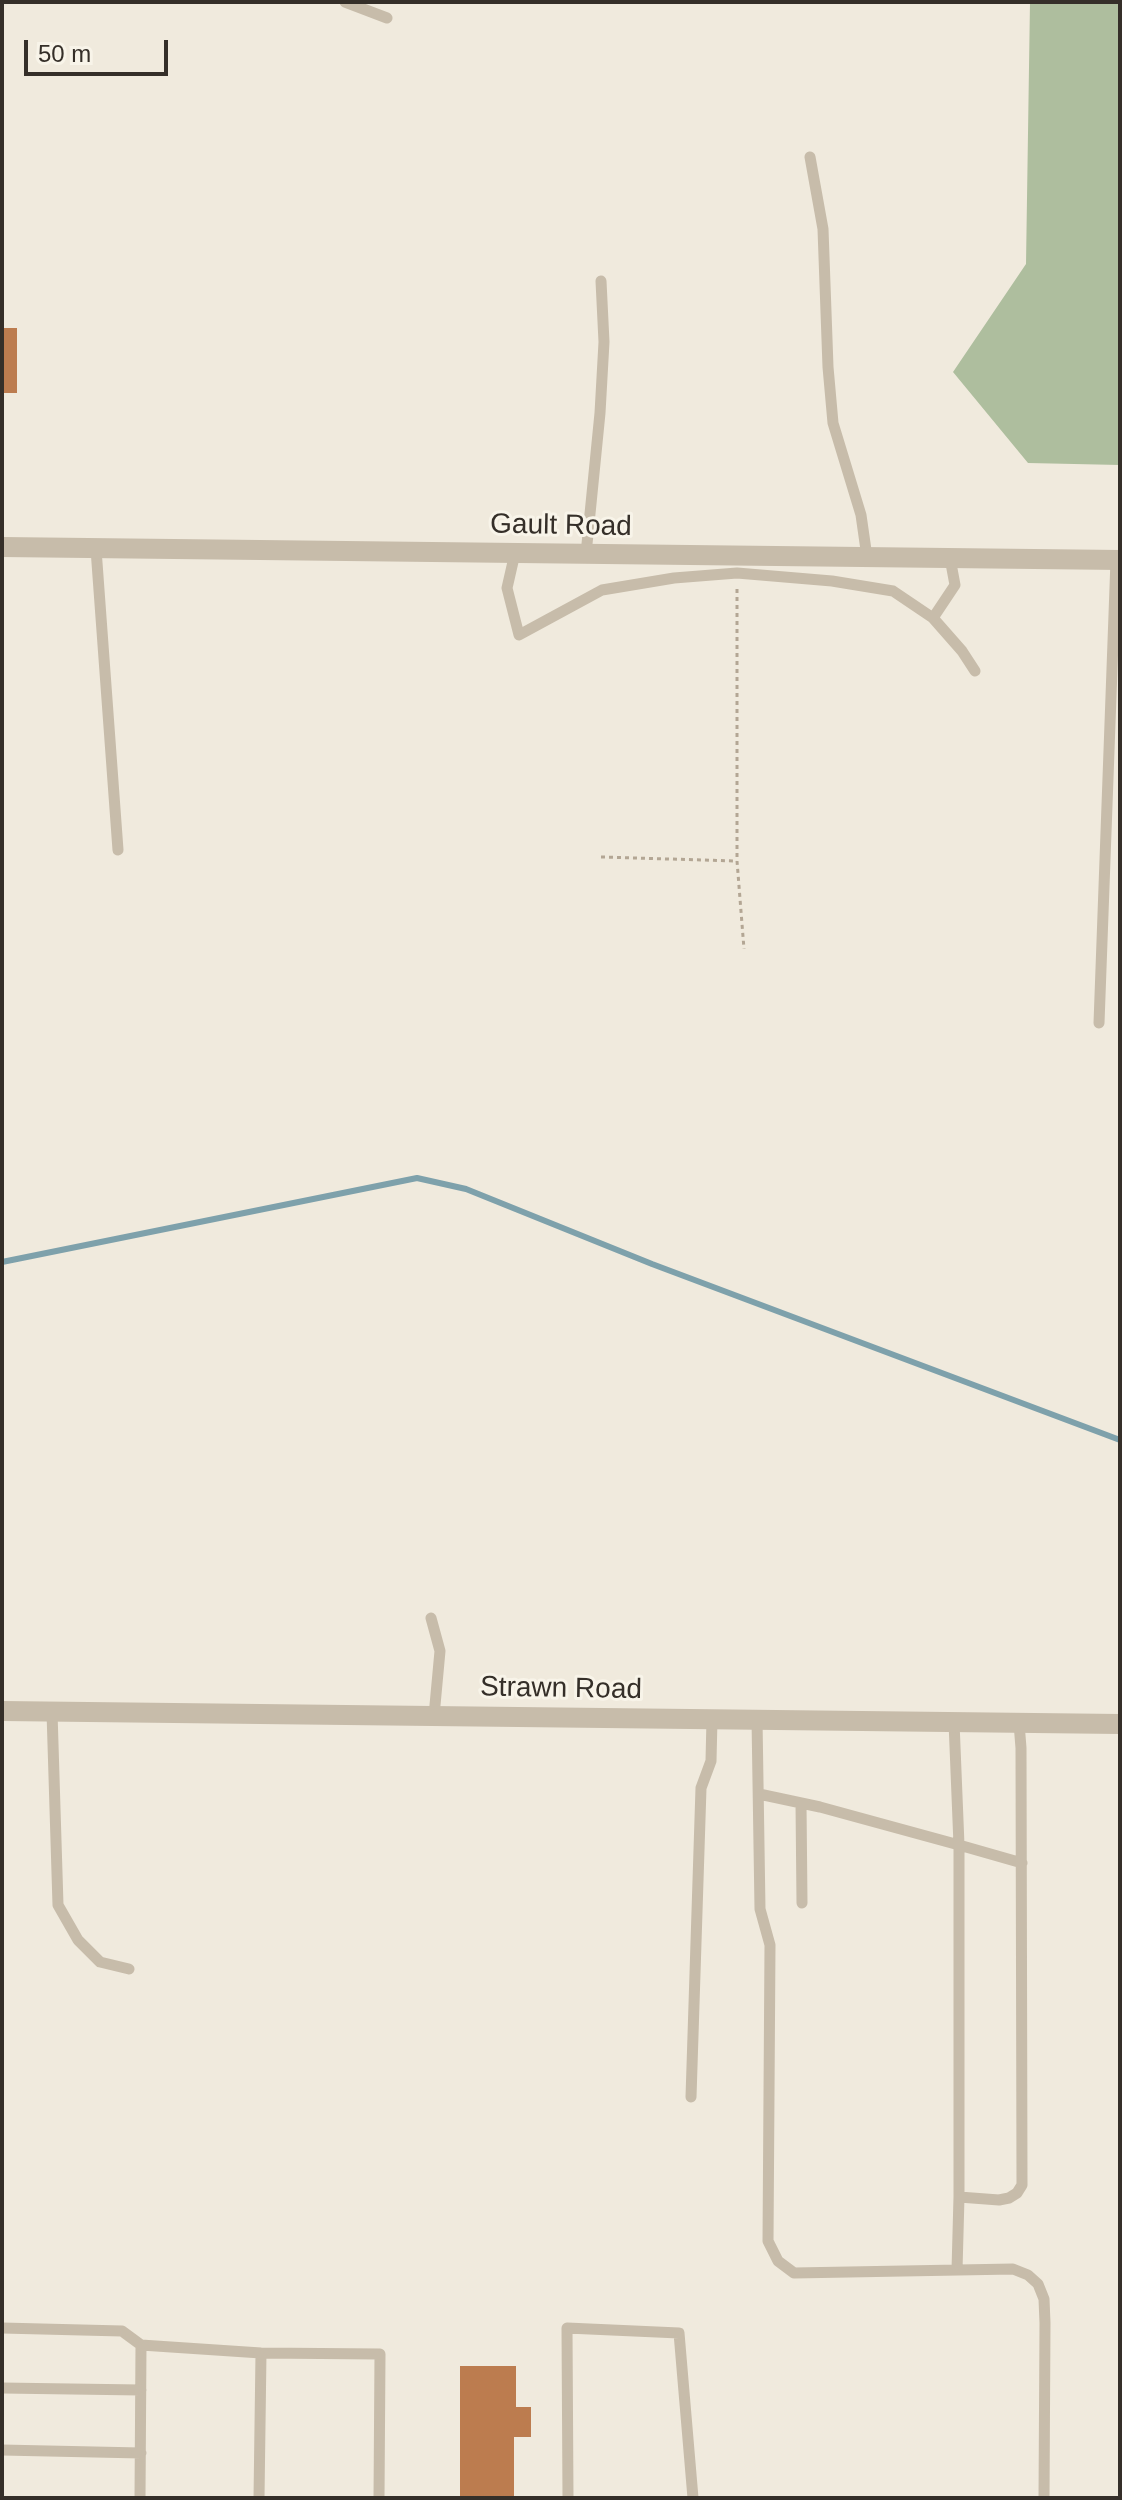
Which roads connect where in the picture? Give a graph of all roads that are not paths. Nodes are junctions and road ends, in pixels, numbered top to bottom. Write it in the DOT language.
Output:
graph roads {
  1 [pos="345,2"];
  2 [pos="387,18"];
  3 [pos="810,157"];
  4 [pos="601,281"];
  5 [pos="2,547"];
  6 [pos="96,549"];
  7 [pos="515,553"];
  8 [pos="586,554"];
  9 [pos="867,557"];
  10 [pos="950,558"];
  11 [pos="1118,560"];
  12 [pos="933,618"];
  13 [pos="975,671"];
  14 [pos="118,850"];
  15 [pos="1099,1023"];
  16 [pos="431,1618"];
  17 [pos="2,1711"];
  18 [pos="52,1712"];
  19 [pos="434,1716"];
  20 [pos="712,1719"];
  21 [pos="757,1719"];
  22 [pos="954,1722"];
  23 [pos="1019,1723"];
  24 [pos="1120,1724"];
  25 [pos="759,1794"];
  26 [pos="801,1803"];
  27 [pos="959,1845"];
  28 [pos="1022,1863"];
  29 [pos="802,1903"];
  30 [pos="129,1969"];
  31 [pos="691,2097"];
  32 [pos="959,2197"];
  33 [pos="957,2270"];
  34 [pos="2,2328"];
  35 [pos="141,2345"];
  36 [pos="261,2353"];
  37 [pos="2,2388"];
  38 [pos="141,2390"];
  39 [pos="2,2450"];
  40 [pos="141,2453"];
  41 [pos="140,2498"];
  42 [pos="259,2498"];
  43 [pos="379,2498"];
  44 [pos="568,2498"];
  45 [pos="693,2498"];
  46 [pos="1044,2498"];
  1 -- 2 [label="lane"];
  3 -- 9 [label="lane"];
  4 -- 8 [label="lane"];
  5 -- 6 [label="street, Gault Road"];
  6 -- 7 [label="street, Gault Road"];
  6 -- 14 [label="lane"];
  7 -- 8 [label="street, Gault Road"];
  7 -- 12 [label="lane"];
  8 -- 9 [label="street, Gault Road"];
  9 -- 10 [label="street, Gault Road"];
  10 -- 11 [label="street, Gault Road"];
  10 -- 12 [label="lane"];
  11 -- 15 [label="lane"];
  12 -- 13 [label="lane"];
  16 -- 19 [label="lane"];
  17 -- 18 [label="street, Strawn Road"];
  18 -- 19 [label="street, Strawn Road"];
  18 -- 30 [label="lane"];
  19 -- 20 [label="street, Strawn Road"];
  20 -- 21 [label="street, Strawn Road"];
  20 -- 31 [label="lane"];
  21 -- 22 [label="street, Strawn Road"];
  21 -- 25 [label="lane"];
  22 -- 23 [label="street, Strawn Road"];
  22 -- 27 [label="lane"];
  23 -- 24 [label="street, Strawn Road"];
  23 -- 28 [label="lane"];
  25 -- 26 [label="lane"];
  25 -- 33 [label="lane"];
  26 -- 27 [label="lane"];
  26 -- 29 [label="lane"];
  27 -- 28 [label="lane"];
  27 -- 32 [label="lane"];
  28 -- 32 [label="lane"];
  32 -- 33 [label="lane"];
  33 -- 46 [label="lane"];
  34 -- 35 [label="lane"];
  35 -- 36 [label="lane"];
  35 -- 38 [label="lane"];
  36 -- 42 [label="lane"];
  36 -- 43 [label="lane"];
  37 -- 38 [label="lane"];
  38 -- 40 [label="lane"];
  39 -- 40 [label="lane"];
  40 -- 41 [label="lane"];
  44 -- 45 [label="lane"];
}
